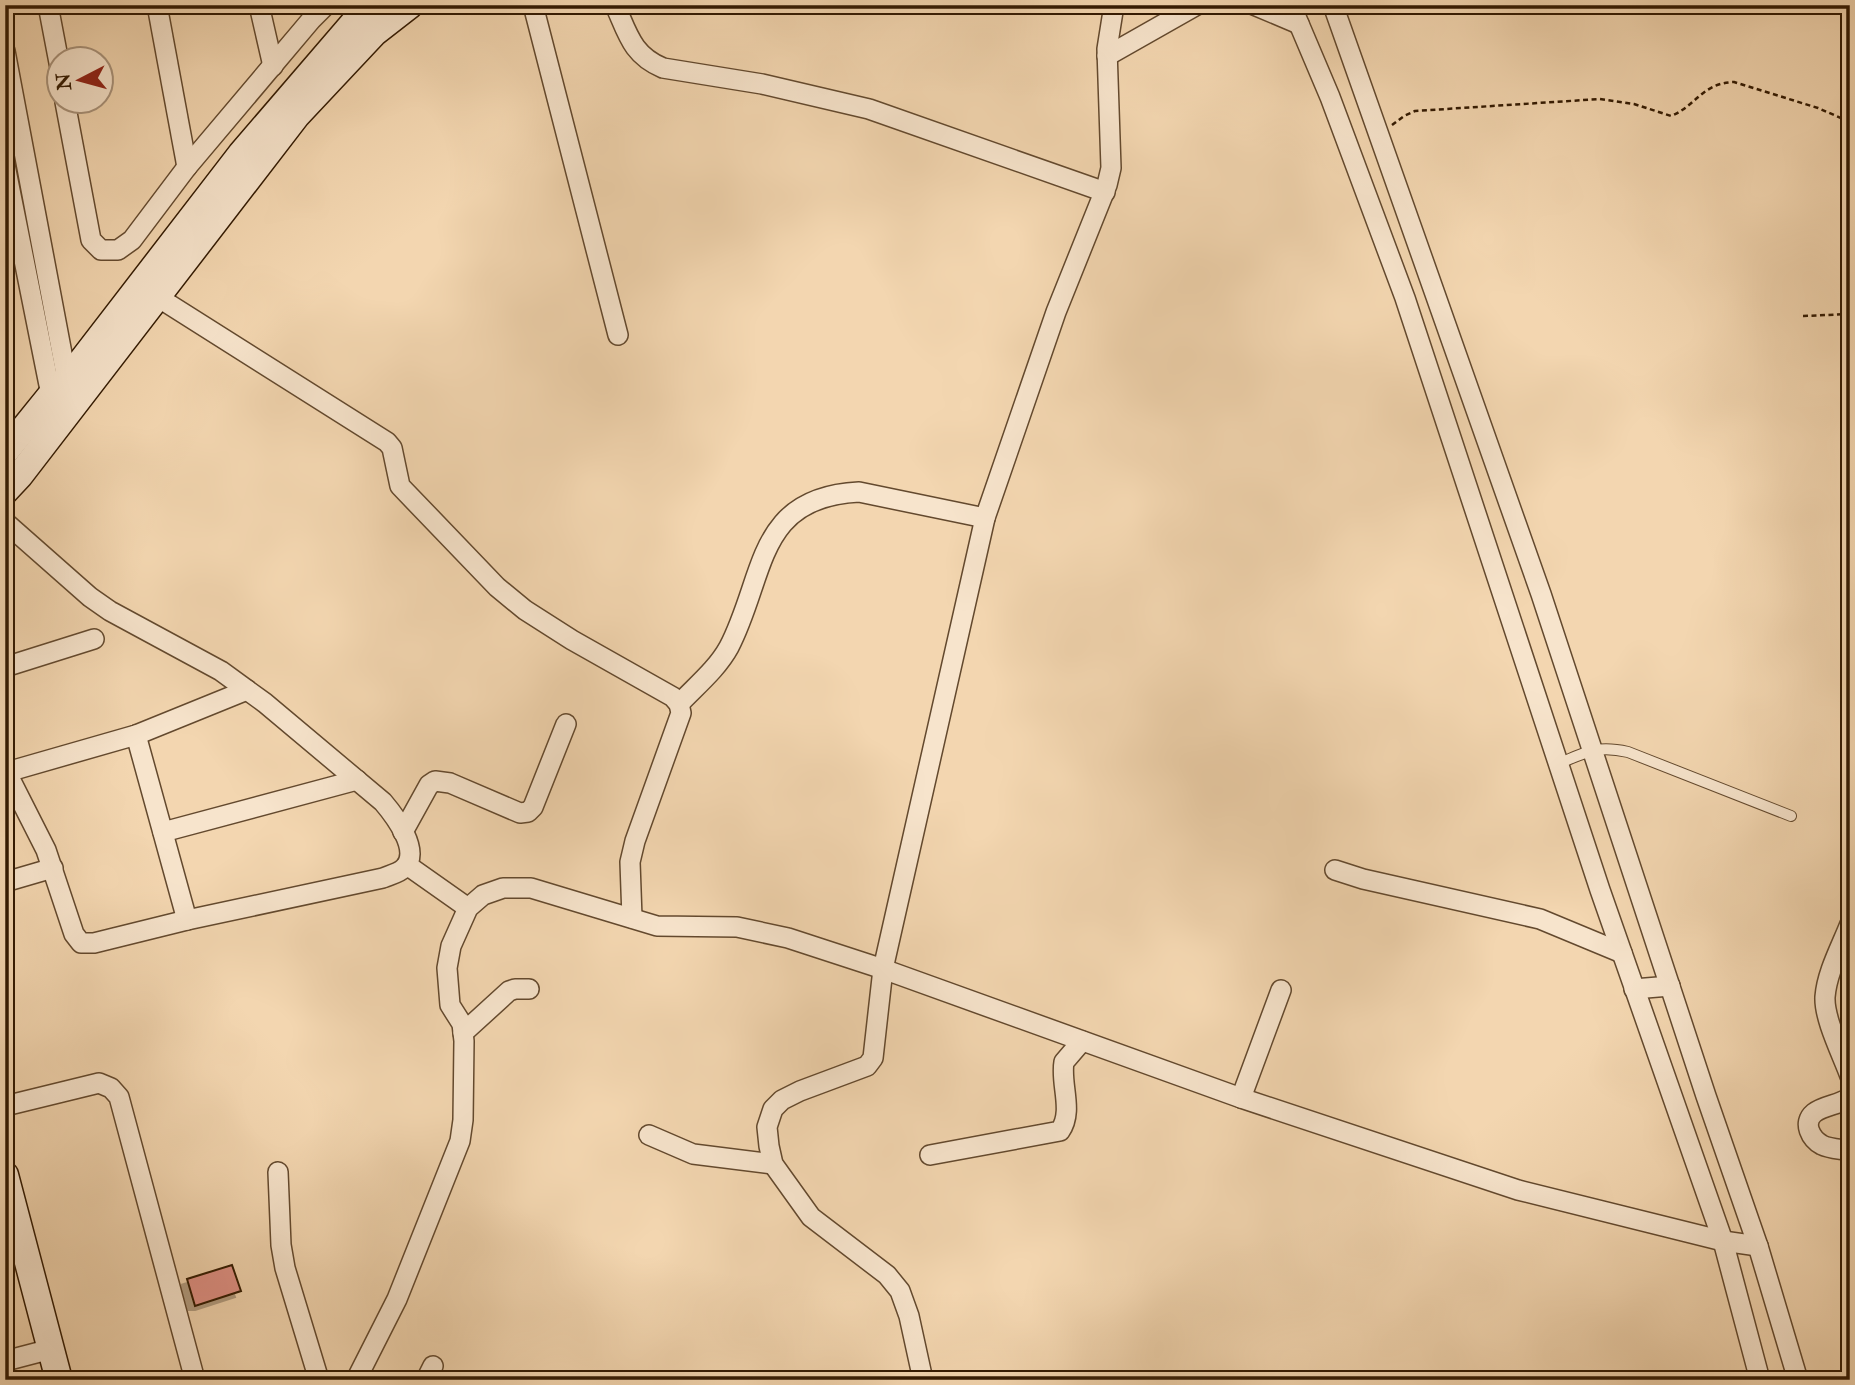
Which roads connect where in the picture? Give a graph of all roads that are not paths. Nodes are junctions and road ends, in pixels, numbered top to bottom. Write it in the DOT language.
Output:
graph roads {
  1 [pos="48,5"];
  2 [pos="157,5"];
  3 [pos="259,5"];
  4 [pos="369,5"];
  5 [pos="410,5"];
  6 [pos="533,5"];
  7 [pos="615,5"];
  8 [pos="1114,5"];
  9 [pos="1197,5"];
  10 [pos="1254,5"];
  11 [pos="1291,5"];
  12 [pos="1333,5"];
  13 [pos="321,7"];
  14 [pos="1299,24"];
  15 [pos="56,46"];
  16 [pos="5,51"];
  17 [pos="1107,56"];
  18 [pos="273,66"];
  19 [pos="1367,101"];
  20 [pos="1336,112"];
  21 [pos="67,116"];
  22 [pos="5,165"];
  23 [pos="187,167"];
  24 [pos="1105,192"];
  25 [pos="156,296"];
  26 [pos="618,335"];
  27 [pos="65,397"];
  28 [pos="5,452"];
  29 [pos="1493,457"];
  30 [pos="1462,471"];
  31 [pos="5,491"];
  32 [pos="985,518"];
  33 [pos="5,522"];
  34 [pos="94,639"];
  35 [pos="5,667"];
  36 [pos="247,690"];
  37 [pos="679,704"];
  38 [pos="566,724"];
  39 [pos="136,735"];
  40 [pos="1592,749"];
  41 [pos="1558,764"];
  42 [pos="6,770"];
  43 [pos="357,780"];
  44 [pos="1791,816"];
  45 [pos="163,832"];
  46 [pos="403,832"];
  47 [pos="407,865"];
  48 [pos="53,868"];
  49 [pos="1335,870"];
  50 [pos="5,882"];
  51 [pos="468,908"];
  52 [pos="632,918"];
  53 [pos="187,920"];
  54 [pos="1850,924"];
  55 [pos="1622,953"];
  56 [pos="883,969"];
  57 [pos="1670,986"];
  58 [pos="529,989"];
  59 [pos="1634,989"];
  60 [pos="1281,990"];
  61 [pos="463,1033"];
  62 [pos="1082,1041"];
  63 [pos="1850,1076"];
  64 [pos="1241,1097"];
  65 [pos="1850,1097"];
  66 [pos="5,1106"];
  67 [pos="649,1135"];
  68 [pos="1850,1151"];
  69 [pos="930,1154"];
  70 [pos="773,1164"];
  71 [pos="278,1172"];
  72 [pos="5,1175"];
  73 [pos="1723,1241"];
  74 [pos="1758,1247"];
  75 [pos="51,1349"];
  76 [pos="5,1361"];
  77 [pos="59,1380"];
  78 [pos="195,1380"];
  79 [pos="319,1380"];
  80 [pos="356,1380"];
  81 [pos="923,1380"];
  82 [pos="1760,1380"];
  83 [pos="1797,1380"];
  1 -- 15 [label="street"];
  2 -- 23 [label="street"];
  3 -- 18 [label="street"];
  4 -- 27 [label="street"];
  5 -- 25 [label="street"];
  6 -- 26 [label="street"];
  7 -- 24 [label="street"];
  8 -- 17 [label="street"];
  9 -- 17 [label="street"];
  10 -- 14 [label="street"];
  11 -- 14 [label="street"];
  12 -- 19 [label="street"];
  13 -- 18 [label="street"];
  14 -- 20 [label="street"];
  16 -- 27 [label="street"];
  17 -- 24 [label="street"];
  18 -- 23 [label="street"];
  19 -- 20 [label="street"];
  19 -- 29 [label="street"];
  20 -- 30 [label="street"];
  21 -- 23 [label="street"];
  22 -- 27 [label="street"];
  24 -- 32 [label="street"];
  25 -- 27 [label="street"];
  25 -- 37 [label="street"];
  27 -- 28 [label="street"];
  27 -- 31 [label="street"];
  29 -- 30 [label="street"];
  29 -- 40 [label="street"];
  30 -- 41 [label="street"];
  32 -- 37 [label="street"];
  32 -- 56 [label="street"];
  33 -- 36 [label="street"];
  34 -- 35 [label="street"];
  36 -- 39 [label="street"];
  36 -- 43 [label="street"];
  37 -- 52 [label="street"];
  38 -- 46 [label="street"];
  39 -- 42 [label="street"];
  39 -- 45 [label="street"];
  40 -- 41 [label="lane"];
  40 -- 44 [label="lane"];
  40 -- 57 [label="street"];
  41 -- 55 [label="street"];
  42 -- 48 [label="street"];
  43 -- 45 [label="street"];
  43 -- 46 [label="street"];
  45 -- 53 [label="street"];
  46 -- 47 [label="street"];
  47 -- 51 [label="street"];
  47 -- 53 [label="street"];
  48 -- 50 [label="street"];
  48 -- 53 [label="street"];
  49 -- 55 [label="street"];
  51 -- 52 [label="street"];
  51 -- 61 [label="street"];
  52 -- 56 [label="street"];
  54 -- 63 [label="street"];
  55 -- 59 [label="street"];
  56 -- 62 [label="street"];
  56 -- 70 [label="street"];
  57 -- 59 [label="street"];
  57 -- 74 [label="street"];
  58 -- 61 [label="street"];
  59 -- 73 [label="street"];
  60 -- 64 [label="street"];
  61 -- 80 [label="street"];
  62 -- 64 [label="street"];
  62 -- 69 [label="street"];
  64 -- 73 [label="street"];
  65 -- 68 [label="street"];
  66 -- 78 [label="street"];
  67 -- 70 [label="street"];
  70 -- 81 [label="street"];
  71 -- 79 [label="street"];
  72 -- 75 [label="street"];
  73 -- 74 [label="street"];
  73 -- 82 [label="street"];
  74 -- 83 [label="street"];
  75 -- 76 [label="street"];
  75 -- 77 [label="street"];
}
